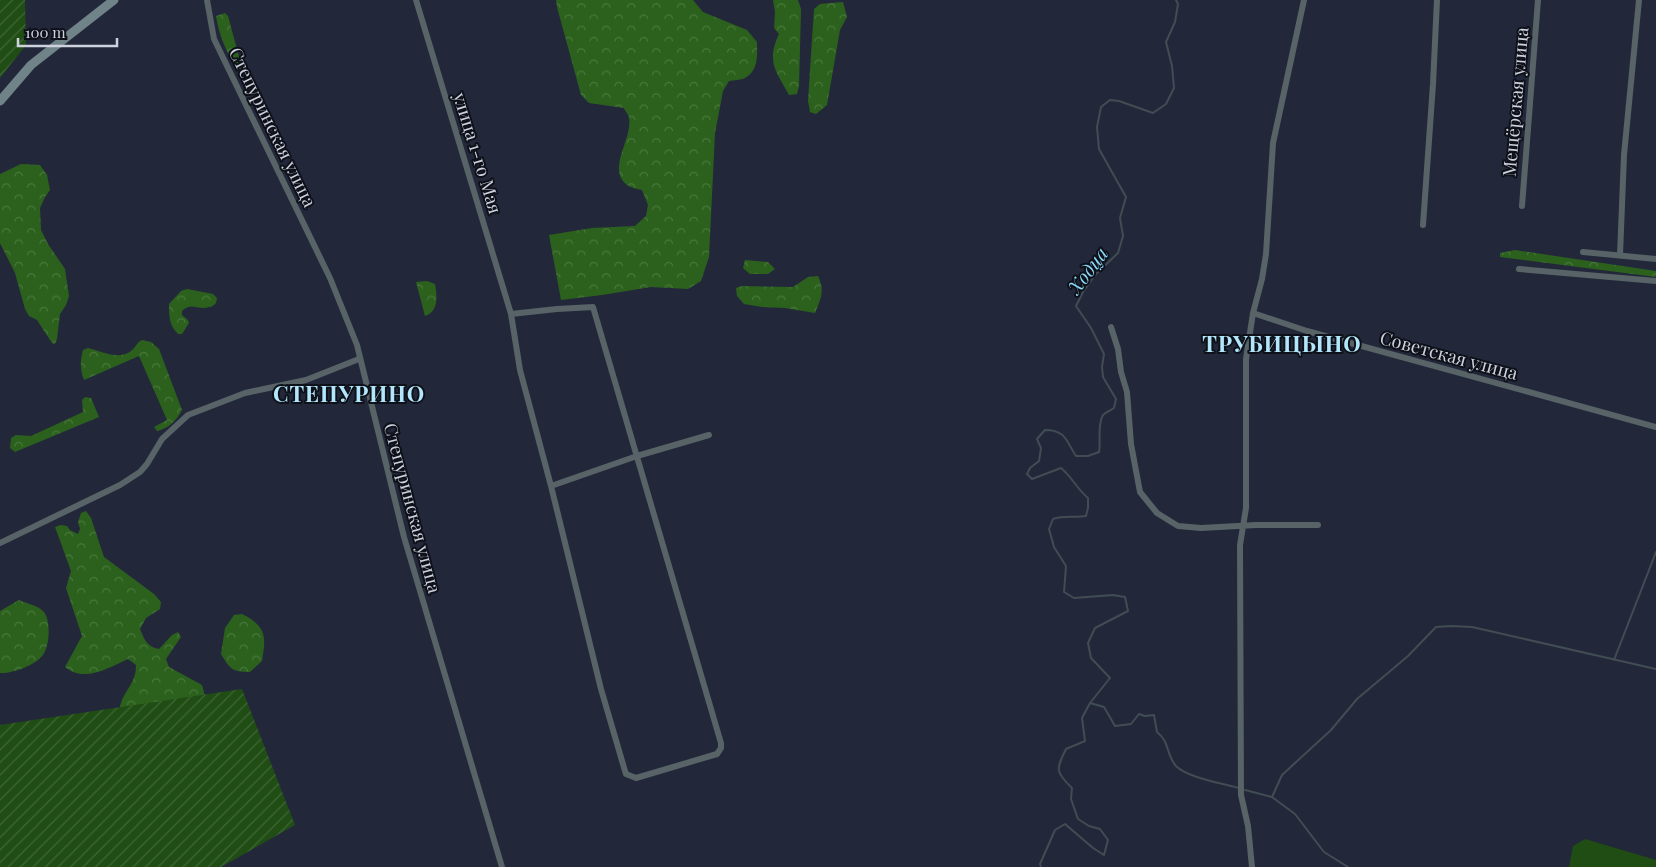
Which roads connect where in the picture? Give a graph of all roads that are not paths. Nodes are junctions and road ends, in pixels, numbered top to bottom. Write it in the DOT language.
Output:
graph roads {
  1 [pos="114,0"];
  2 [pos="207,0"];
  3 [pos="416,0"];
  4 [pos="1304,0"];
  5 [pos="1437,0"];
  6 [pos="1538,0"];
  7 [pos="1639,0"];
  8 [pos="0,101"];
  9 [pos="1522,206"];
  10 [pos="1423,225"];
  11 [pos="1583,252"];
  12 [pos="1620,255"];
  13 [pos="1656,259"];
  14 [pos="1518,270"];
  15 [pos="1656,281"];
  16 [pos="1253,313"];
  17 [pos="511,314"];
  18 [pos="1111,328"];
  19 [pos="359,359"];
  20 [pos="1656,427"];
  21 [pos="709,435"];
  22 [pos="637,456"];
  23 [pos="551,486"];
  24 [pos="1318,525"];
  25 [pos="1243,527"];
  26 [pos="0,542"];
  27 [pos="1253,866"];
  28 [pos="502,867"];
  1 -- 8 [label="street"];
  2 -- 19 [label="street, Степуринская улица"];
  3 -- 17 [label="street, улица 1-го Мая"];
  4 -- 16 [label="street"];
  5 -- 10 [label="street"];
  6 -- 9 [label="street, Мещёрская улица"];
  7 -- 12 [label="street"];
  11 -- 12 [label="street"];
  12 -- 13 [label="street"];
  14 -- 15 [label="street"];
  16 -- 20 [label="street, Советская улица"];
  16 -- 25 [label="street"];
  17 -- 22 [label="street"];
  17 -- 23 [label="street, улица 1-го Мая"];
  18 -- 25 [label="street"];
  19 -- 26 [label="street"];
  19 -- 28 [label="street, Степуринская улица"];
  21 -- 22 [label="street"];
  22 -- 23 [label="street"];
  22 -- 23 [label="street, улица 1-го Мая"];
  24 -- 25 [label="street"];
  25 -- 27 [label="street"];
}
